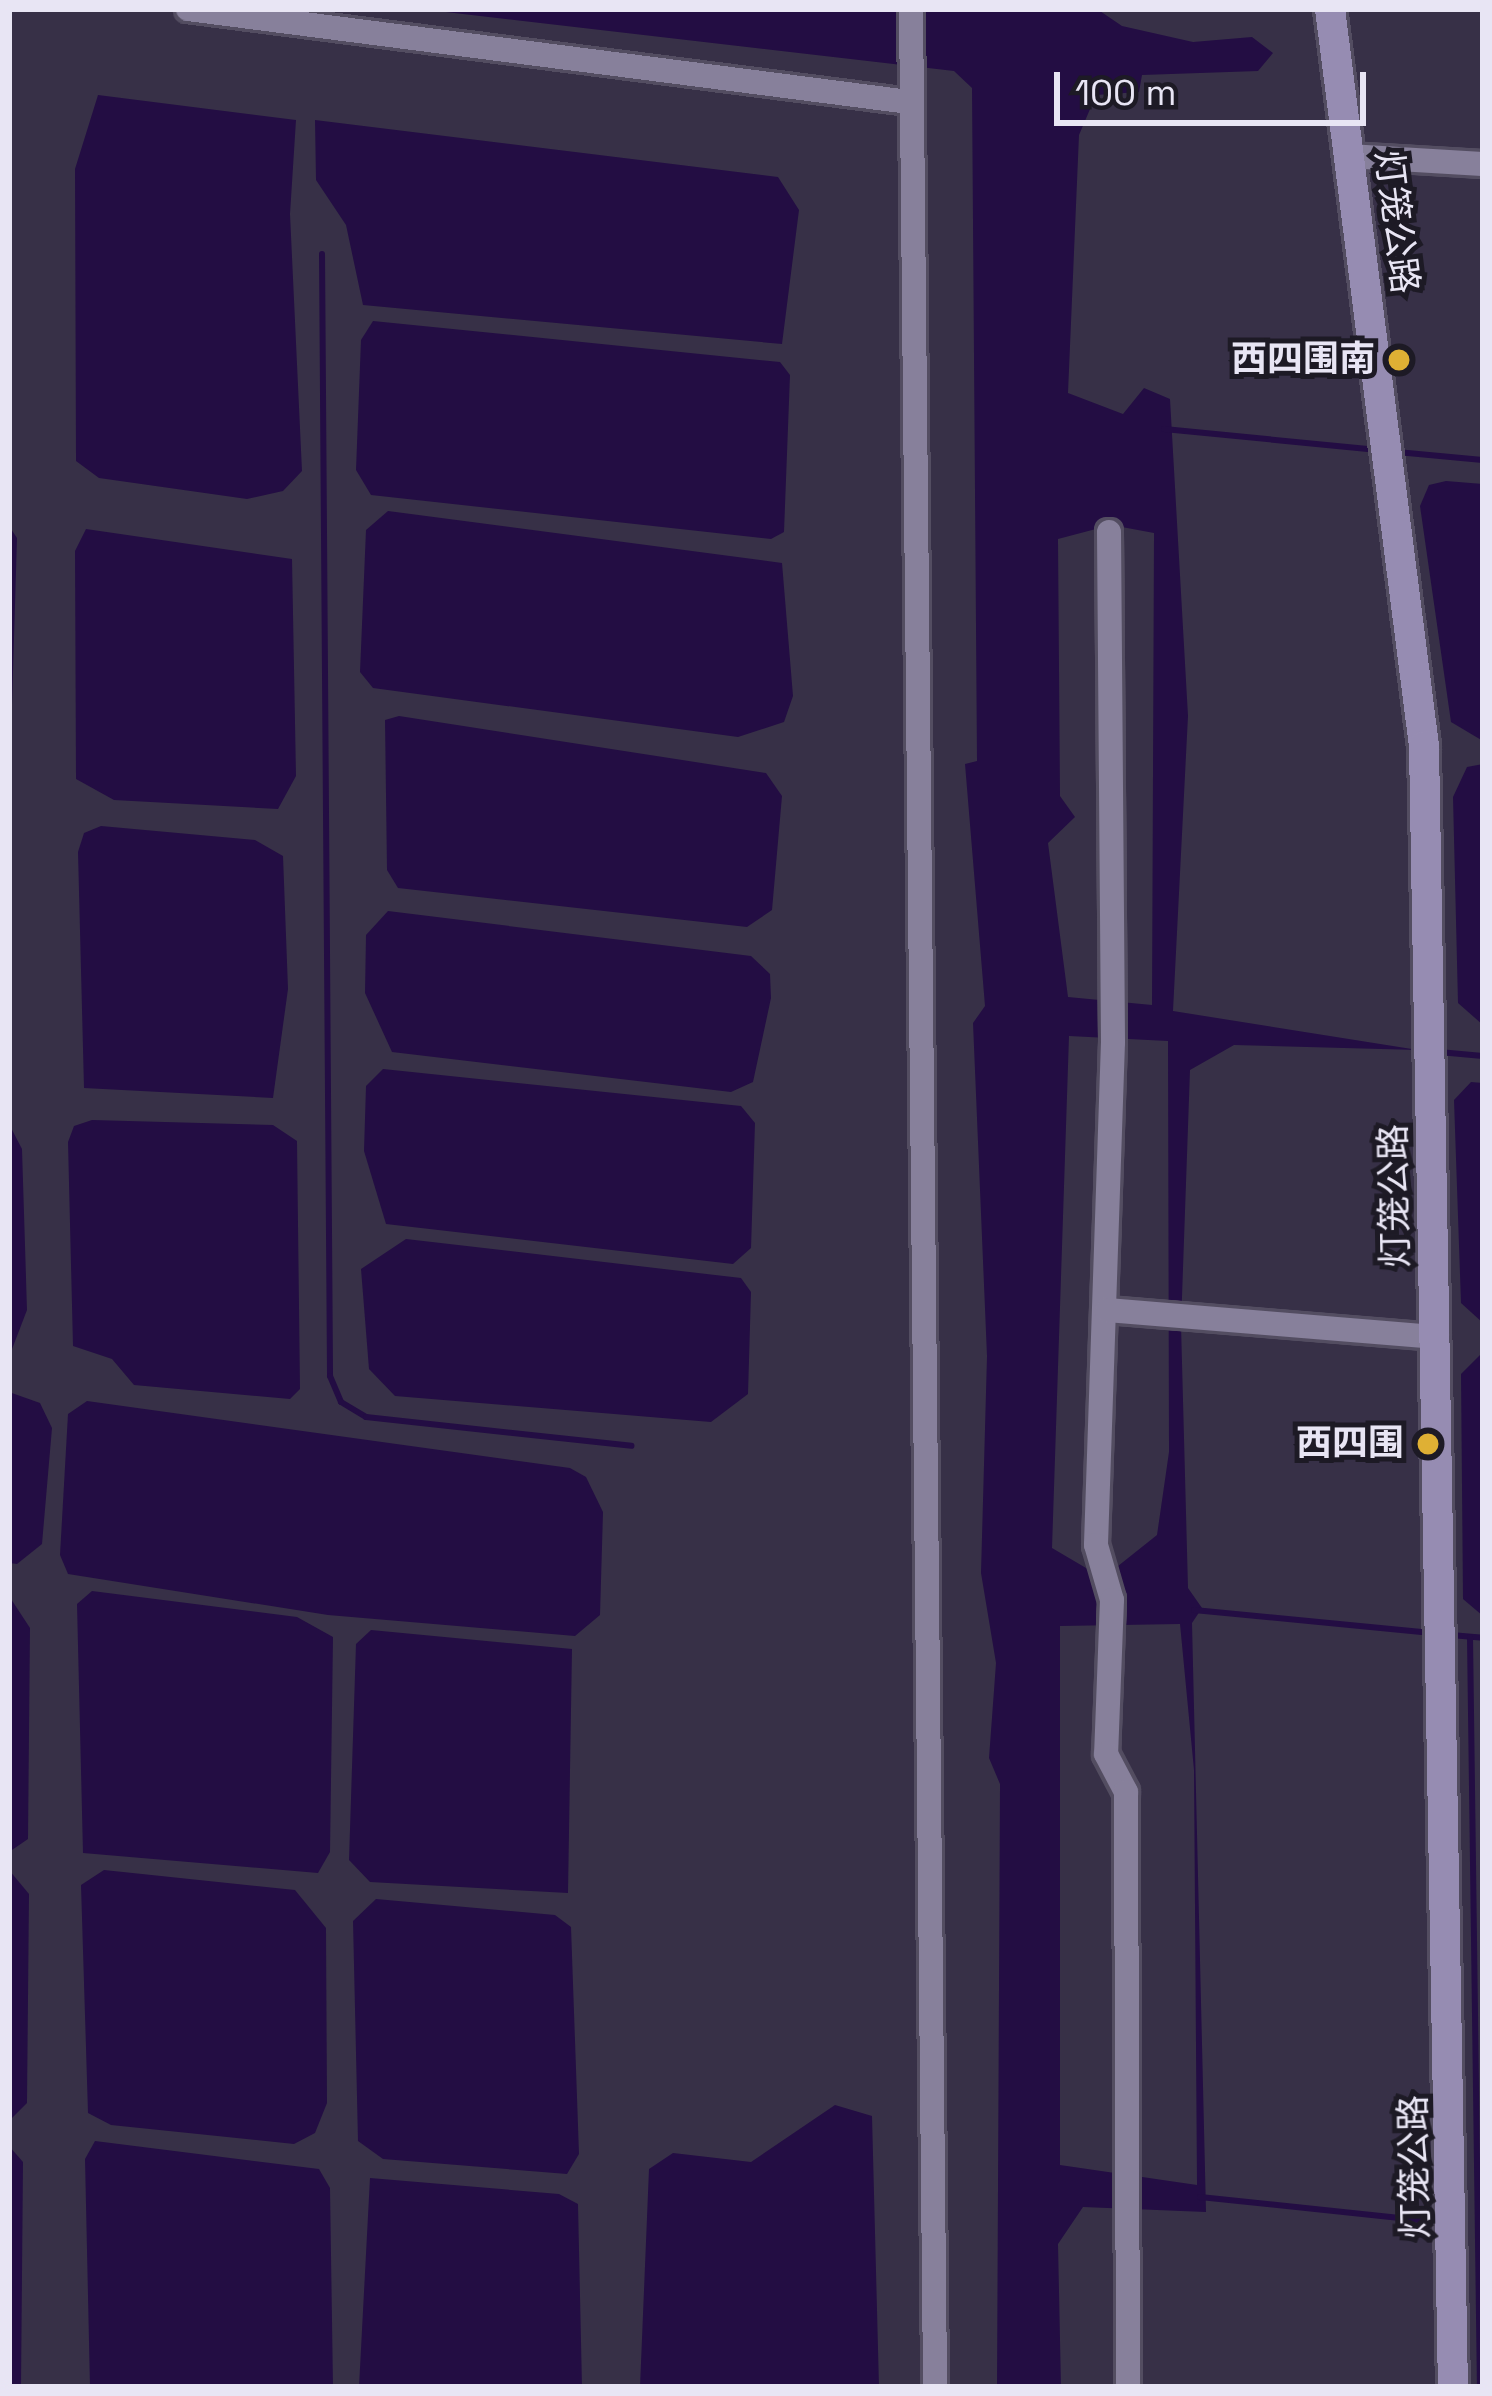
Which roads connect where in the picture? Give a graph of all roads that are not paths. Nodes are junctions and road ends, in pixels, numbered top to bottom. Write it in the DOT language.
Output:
graph roads {
  1 [pos="188,9"];
  2 [pos="911,9"];
  3 [pos="1330,9"];
  4 [pos="909,102"];
  5 [pos="1348,156"];
  6 [pos="1483,164"];
  7 [pos="1109,532"];
  8 [pos="1107,1310"];
  9 [pos="1437,1337"];
  10 [pos="935,2387"];
  11 [pos="1128,2387"];
  12 [pos="1453,2387"];
  1 -- 4 [label="street"];
  2 -- 4 [label="street"];
  3 -- 5 [label="street, 灯笼公路"];
  4 -- 10 [label="street"];
  5 -- 6 [label="street"];
  5 -- 9 [label="street, 灯笼公路"];
  7 -- 11 [label="street"];
  8 -- 9 [label="street"];
  9 -- 12 [label="street, 灯笼公路"];
}
